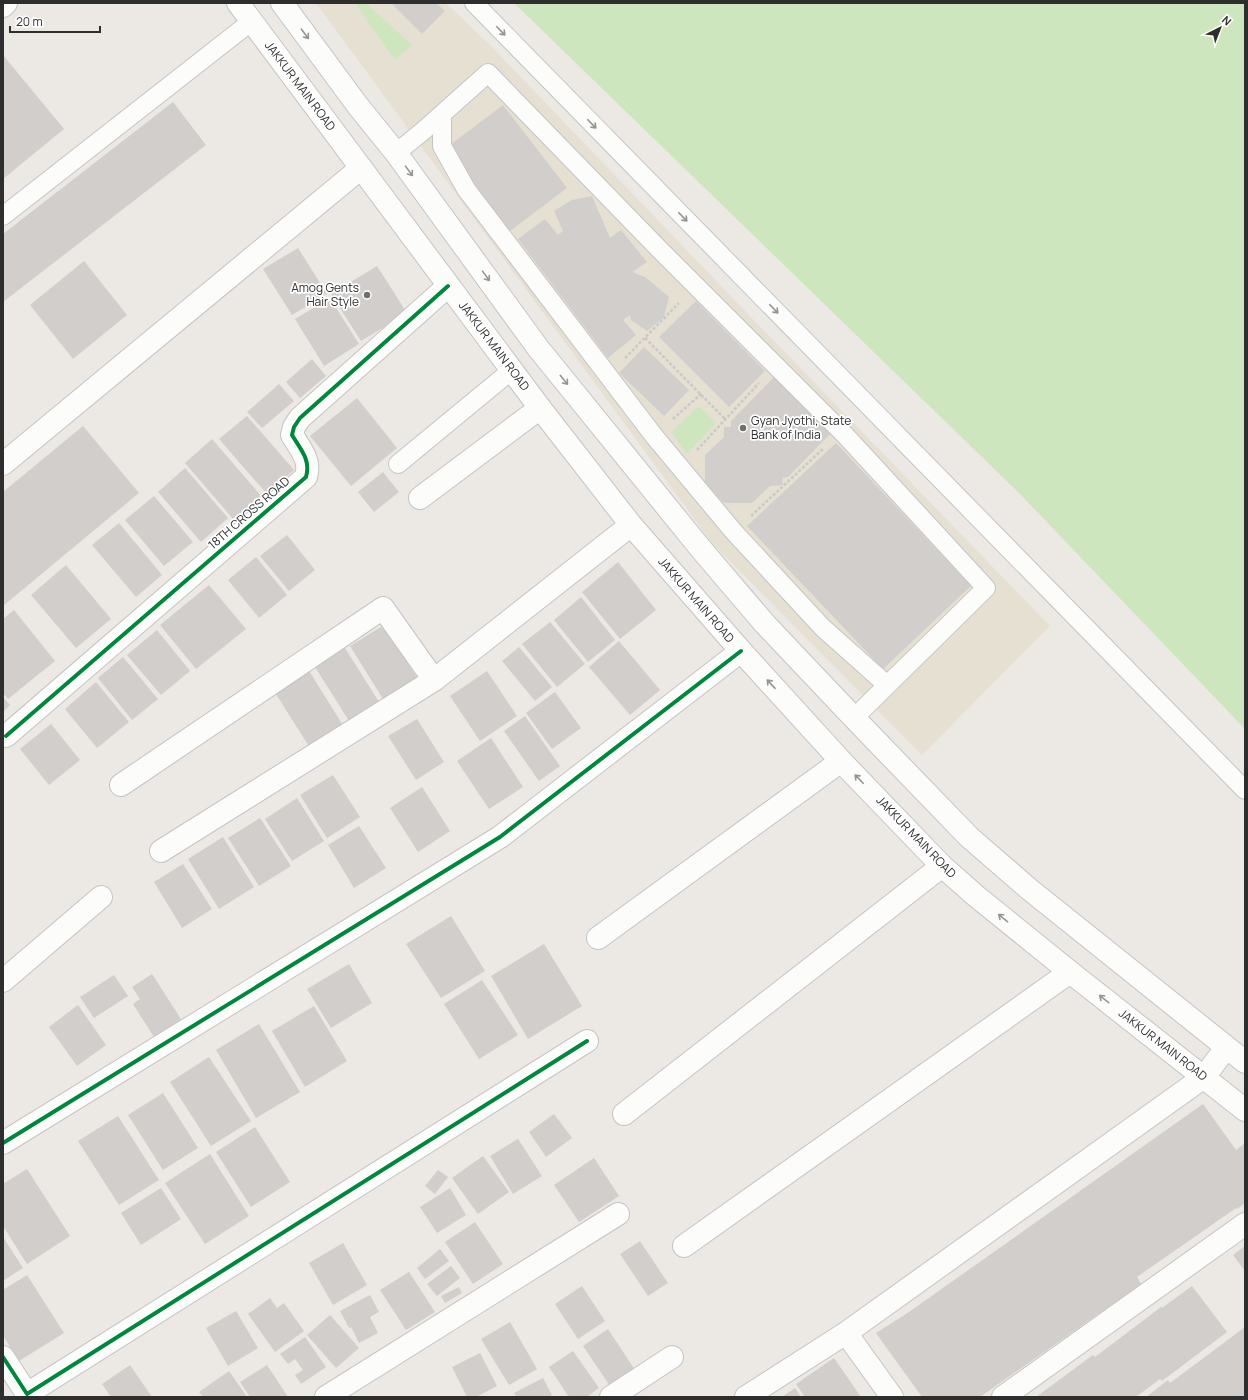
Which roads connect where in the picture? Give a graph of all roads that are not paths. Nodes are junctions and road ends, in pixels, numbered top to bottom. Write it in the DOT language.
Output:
graph roads {
  1 [pos="6,3"];
  2 [pos="238,3"];
  3 [pos="282,3"];
  4 [pos="474,3"];
  5 [pos="3,6"];
  6 [pos="252,21"];
  7 [pos="442,114"];
  8 [pos="396,153"];
  9 [pos="361,168"];
  10 [pos="3,216"];
  11 [pos="448,286"];
  12 [pos="538,348"];
  13 [pos="512,370"];
  14 [pos="540,408"];
  15 [pos="3,464"];
  16 [pos="398,464"];
  17 [pos="420,498"];
  18 [pos="631,526"];
  19 [pos="740,651"];
  20 [pos="434,680"];
  21 [pos="887,686"];
  22 [pos="854,718"];
  23 [pos="6,736"];
  24 [pos="841,761"];
  25 [pos="121,785"];
  26 [pos="1245,790"];
  27 [pos="161,851"];
  28 [pos="942,866"];
  29 [pos="101,897"];
  30 [pos="598,938"];
  31 [pos="1070,972"];
  32 [pos="3,981"];
  33 [pos="587,1041"];
  34 [pos="1226,1048"];
  35 [pos="1245,1062"];
  36 [pos="1204,1077"];
  37 [pos="1245,1110"];
  38 [pos="624,1114"];
  39 [pos="3,1143"];
  40 [pos="618,1214"];
  41 [pos="1245,1224"];
  42 [pos="684,1246"];
  43 [pos="846,1333"];
  44 [pos="3,1357"];
  45 [pos="672,1357"];
  46 [pos="326,1397"];
  47 [pos="611,1397"];
  48 [pos="746,1397"];
  49 [pos="892,1397"];
  50 [pos="1003,1397"];
  1 -- 5 [label="street"];
  2 -- 6 [label="street, JAKKUR MAIN ROAD"];
  3 -- 8 [label="street, one-way"];
  4 -- 26 [label="lane, one-way"];
  6 -- 9 [label="street, JAKKUR MAIN ROAD"];
  6 -- 10 [label="lane"];
  7 -- 8 [label="lane"];
  7 -- 21 [label="lane"];
  7 -- 21 [label="lane"];
  8 -- 12 [label="street, one-way"];
  9 -- 11 [label="street, JAKKUR MAIN ROAD"];
  9 -- 15 [label="street"];
  11 -- 13 [label="street, JAKKUR MAIN ROAD"];
  11 -- 23 [label="street, 18TH CROSS ROAD"];
  12 -- 13 [label="street"];
  12 -- 22 [label="street, one-way"];
  13 -- 14 [label="street, JAKKUR MAIN ROAD"];
  13 -- 16 [label="lane"];
  14 -- 17 [label="street"];
  14 -- 18 [label="street, JAKKUR MAIN ROAD"];
  18 -- 19 [label="street, JAKKUR MAIN ROAD"];
  18 -- 20 [label="street"];
  24 -- 19 [label="street, JAKKUR MAIN ROAD, one-way"];
  19 -- 39 [label="street"];
  20 -- 25 [label="street"];
  20 -- 27 [label="street"];
  21 -- 22 [label="lane"];
  22 -- 34 [label="street"];
  28 -- 24 [label="street, JAKKUR MAIN ROAD, one-way"];
  24 -- 30 [label="street"];
  31 -- 28 [label="street, JAKKUR MAIN ROAD, one-way"];
  28 -- 38 [label="street"];
  29 -- 32 [label="street"];
  36 -- 31 [label="street, JAKKUR MAIN ROAD, one-way"];
  31 -- 42 [label="street"];
  33 -- 44 [label="street"];
  34 -- 35 [label="street"];
  34 -- 36 [label="street"];
  36 -- 37 [label="street, JAKKUR MAIN ROAD"];
  36 -- 43 [label="street"];
  40 -- 46 [label="street"];
  41 -- 50 [label="street"];
  43 -- 48 [label="street"];
  43 -- 49 [label="street"];
  45 -- 47 [label="street"];
}
